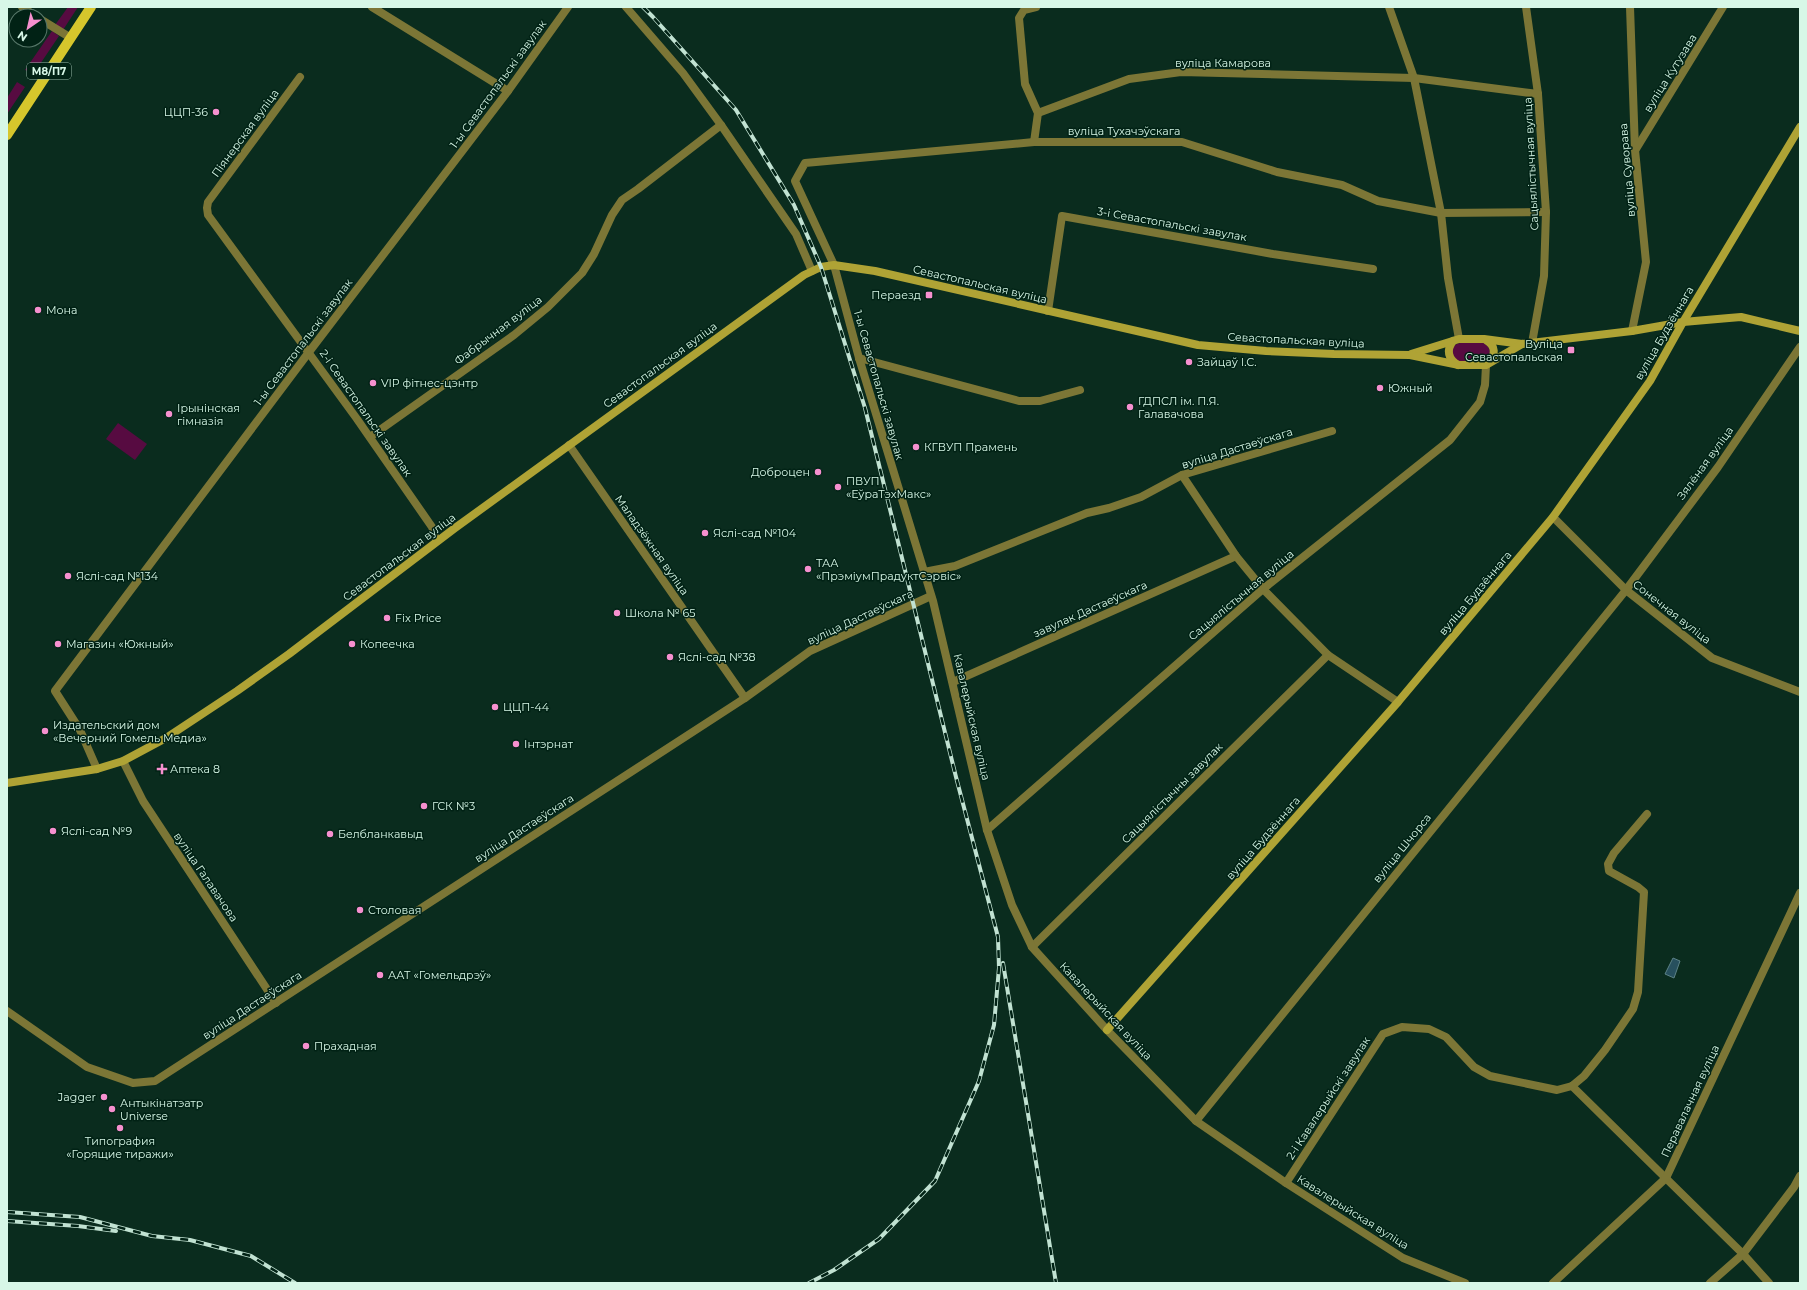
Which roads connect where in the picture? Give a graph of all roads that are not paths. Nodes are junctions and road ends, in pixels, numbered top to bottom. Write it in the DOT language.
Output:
graph roads {
  1 [pos="91,7"];
  2 [pos="372,7"];
  3 [pos="568,7"];
  4 [pos="626,7"];
  5 [pos="1036,7"];
  6 [pos="1389,7"];
  7 [pos="1526,7"];
  8 [pos="1630,7"];
  9 [pos="1723,7"];
  10 [pos="48,24"];
  11 [pos="71,38"];
  12 [pos="300,77"];
  13 [pos="1414,78"];
  14 [pos="508,91"];
  15 [pos="1538,94"];
  16 [pos="1038,113"];
  17 [pos="721,124"];
  18 [pos="1800,126"];
  19 [pos="7,135"];
  20 [pos="1034,142"];
  21 [pos="1635,150"];
  22 [pos="208,202"];
  23 [pos="1546,212"];
  24 [pos="1441,213"];
  25 [pos="834,265"];
  26 [pos="1373,269"];
  27 [pos="812,271"];
  28 [pos="1048,311"];
  29 [pos="1683,322"];
  30 [pos="1632,331"];
  31 [pos="1800,331"];
  32 [pos="1484,339"];
  33 [pos="1456,340"];
  34 [pos="1532,343"];
  35 [pos="1522,344"];
  36 [pos="1800,347"];
  37 [pos="309,352"];
  38 [pos="1410,354"];
  39 [pos="859,358"];
  40 [pos="1486,365"];
  41 [pos="1458,366"];
  42 [pos="1080,390"];
  43 [pos="1332,431"];
  44 [pos="370,437"];
  45 [pos="569,445"];
  46 [pos="1182,475"];
  47 [pos="1553,517"];
  48 [pos="437,541"];
  49 [pos="1236,556"];
  50 [pos="924,572"];
  51 [pos="1263,589"];
  52 [pos="1626,590"];
  53 [pos="932,599"];
  54 [pos="1328,655"];
  55 [pos="953,682"];
  56 [pos="1799,689"];
  57 [pos="745,698"];
  58 [pos="1398,702"];
  59 [pos="123,761"];
  60 [pos="97,769"];
  61 [pos="7,783"];
  62 [pos="1647,814"];
  63 [pos="987,830"];
  64 [pos="1800,893"];
  65 [pos="1032,947"];
  66 [pos="276,1003"];
  67 [pos="7,1011"];
  68 [pos="1107,1030"];
  69 [pos="1572,1086"];
  70 [pos="1196,1121"];
  71 [pos="1800,1176"];
  72 [pos="1666,1178"];
  73 [pos="1286,1183"];
  74 [pos="1743,1254"];
  75 [pos="1465,1283"];
  76 [pos="1552,1283"];
  77 [pos="1710,1283"];
  78 [pos="1769,1283"];
  1 -- 11 [label="main road, М8/П7"];
  2 -- 14 [label="street"];
  3 -- 14 [label="street, 1-ы Севастопальскі завулак"];
  4 -- 17 [label="street"];
  5 -- 16 [label="street"];
  6 -- 13 [label="street"];
  7 -- 15 [label="street, Сацыялістычная вуліца"];
  8 -- 21 [label="street, вуліца Суворава"];
  9 -- 21 [label="street, вуліца Кутузава"];
  10 -- 11 [label="street"];
  11 -- 19 [label="main road, М8/П7"];
  12 -- 22 [label="street, Піянерская вуліца"];
  13 -- 15 [label="street, вуліца Камарова"];
  13 -- 16 [label="street, вуліца Камарова"];
  13 -- 24 [label="street"];
  14 -- 37 [label="street, 1-ы Севастопальскі завулак"];
  15 -- 23 [label="street, Сацыялістычная вуліца"];
  16 -- 20 [label="street"];
  17 -- 27 [label="street"];
  17 -- 44 [label="street, Фабрычная вуліца"];
  18 -- 29 [label="street, вуліца Будзённага"];
  20 -- 24 [label="street, вуліца Тухачэўскага"];
  20 -- 25 [label="street, вуліца Тухачэўскага"];
  21 -- 30 [label="street, вуліца Суворава"];
  22 -- 37 [label="street, 2-і Севастопальскі завулак"];
  23 -- 24 [label="street, вуліца Тухачэўскага"];
  23 -- 34 [label="street, Сацыялістычная вуліца"];
  24 -- 33 [label="street"];
  25 -- 27 [label="street, Севастопальская вуліца"];
  25 -- 28 [label="street, Севастопальская вуліца"];
  25 -- 39 [label="street, 1-ы Севастопальскі завулак"];
  26 -- 28 [label="street, 3-і Севастопальскі завулак"];
  27 -- 45 [label="street, Севастопальская вуліца"];
  28 -- 38 [label="street, Севастопальская вуліца"];
  29 -- 30 [label="street, Севастопальская вуліца"];
  29 -- 31 [label="street, Севастопальская вуліца"];
  29 -- 47 [label="street, вуліца Будзённага"];
  30 -- 34 [label="street, Севастопальская вуліца"];
  32 -- 33 [label="street, Севастопальская вуліца"];
  32 -- 35 [label="street, Севастопальская вуліца"];
  32 -- 40 [label="street"];
  33 -- 38 [label="street, Севастопальская вуліца"];
  33 -- 41 [label="street"];
  34 -- 35 [label="street, Севастопальская вуліца"];
  35 -- 40 [label="street, Севастопальская вуліца"];
  36 -- 52 [label="street, Зялёная вуліца"];
  37 -- 44 [label="street, 2-і Севастопальскі завулак"];
  37 -- 60 [label="street, 1-ы Севастопальскі завулак"];
  38 -- 41 [label="street, Севастопальская вуліца"];
  39 -- 42 [label="street"];
  39 -- 50 [label="street, 1-ы Севастопальскі завулак"];
  40 -- 41 [label="street, Севастопальская вуліца"];
  40 -- 51 [label="street, Сацыялістычная вуліца"];
  43 -- 46 [label="street, вуліца Дастаеўскага"];
  44 -- 48 [label="street, 2-і Севастопальскі завулак"];
  45 -- 48 [label="street, Севастопальская вуліца"];
  45 -- 57 [label="street, Маладзёжная вуліца"];
  46 -- 49 [label="street"];
  46 -- 50 [label="street, вуліца Дастаеўскага"];
  47 -- 52 [label="street, Сонечная вуліца"];
  47 -- 58 [label="street, вуліца Будзённага"];
  48 -- 59 [label="street, Севастопальская вуліца"];
  49 -- 51 [label="street"];
  49 -- 55 [label="street, завулак Дастаеўскага"];
  50 -- 53 [label="street, 1-ы Севастопальскі завулак"];
  51 -- 54 [label="street"];
  51 -- 63 [label="street, Сацыялістычная вуліца"];
  52 -- 56 [label="street, Сонечная вуліца"];
  52 -- 70 [label="street, вуліца Шчорса"];
  53 -- 55 [label="street, Кавалерыйская вуліца"];
  53 -- 57 [label="street, вуліца Дастаеўскага"];
  54 -- 58 [label="street"];
  54 -- 65 [label="street, Сацыялістычны завулак"];
  55 -- 63 [label="street, Кавалерыйская вуліца"];
  57 -- 66 [label="street, вуліца Дастаеўскага"];
  58 -- 68 [label="street, вуліца Будзённага"];
  59 -- 60 [label="street, Севастопальская вуліца"];
  59 -- 66 [label="street, вуліца Галавачова"];
  60 -- 61 [label="street, Севастопальская вуліца"];
  62 -- 69 [label="street"];
  63 -- 65 [label="street, Кавалерыйская вуліца"];
  64 -- 72 [label="street, Перавалачная вуліца"];
  65 -- 68 [label="street, Кавалерыйская вуліца"];
  66 -- 67 [label="street, вуліца Дастаеўскага"];
  68 -- 70 [label="street, Кавалерыйская вуліца"];
  69 -- 72 [label="street"];
  69 -- 73 [label="street, 2-і Кавалерыйскі завулак"];
  70 -- 73 [label="street, Кавалерыйская вуліца"];
  71 -- 74 [label="street"];
  72 -- 74 [label="street"];
  72 -- 76 [label="street, Перавалачная вуліца"];
  73 -- 75 [label="street, Кавалерыйская вуліца"];
  74 -- 77 [label="street"];
  74 -- 78 [label="street"];
}
